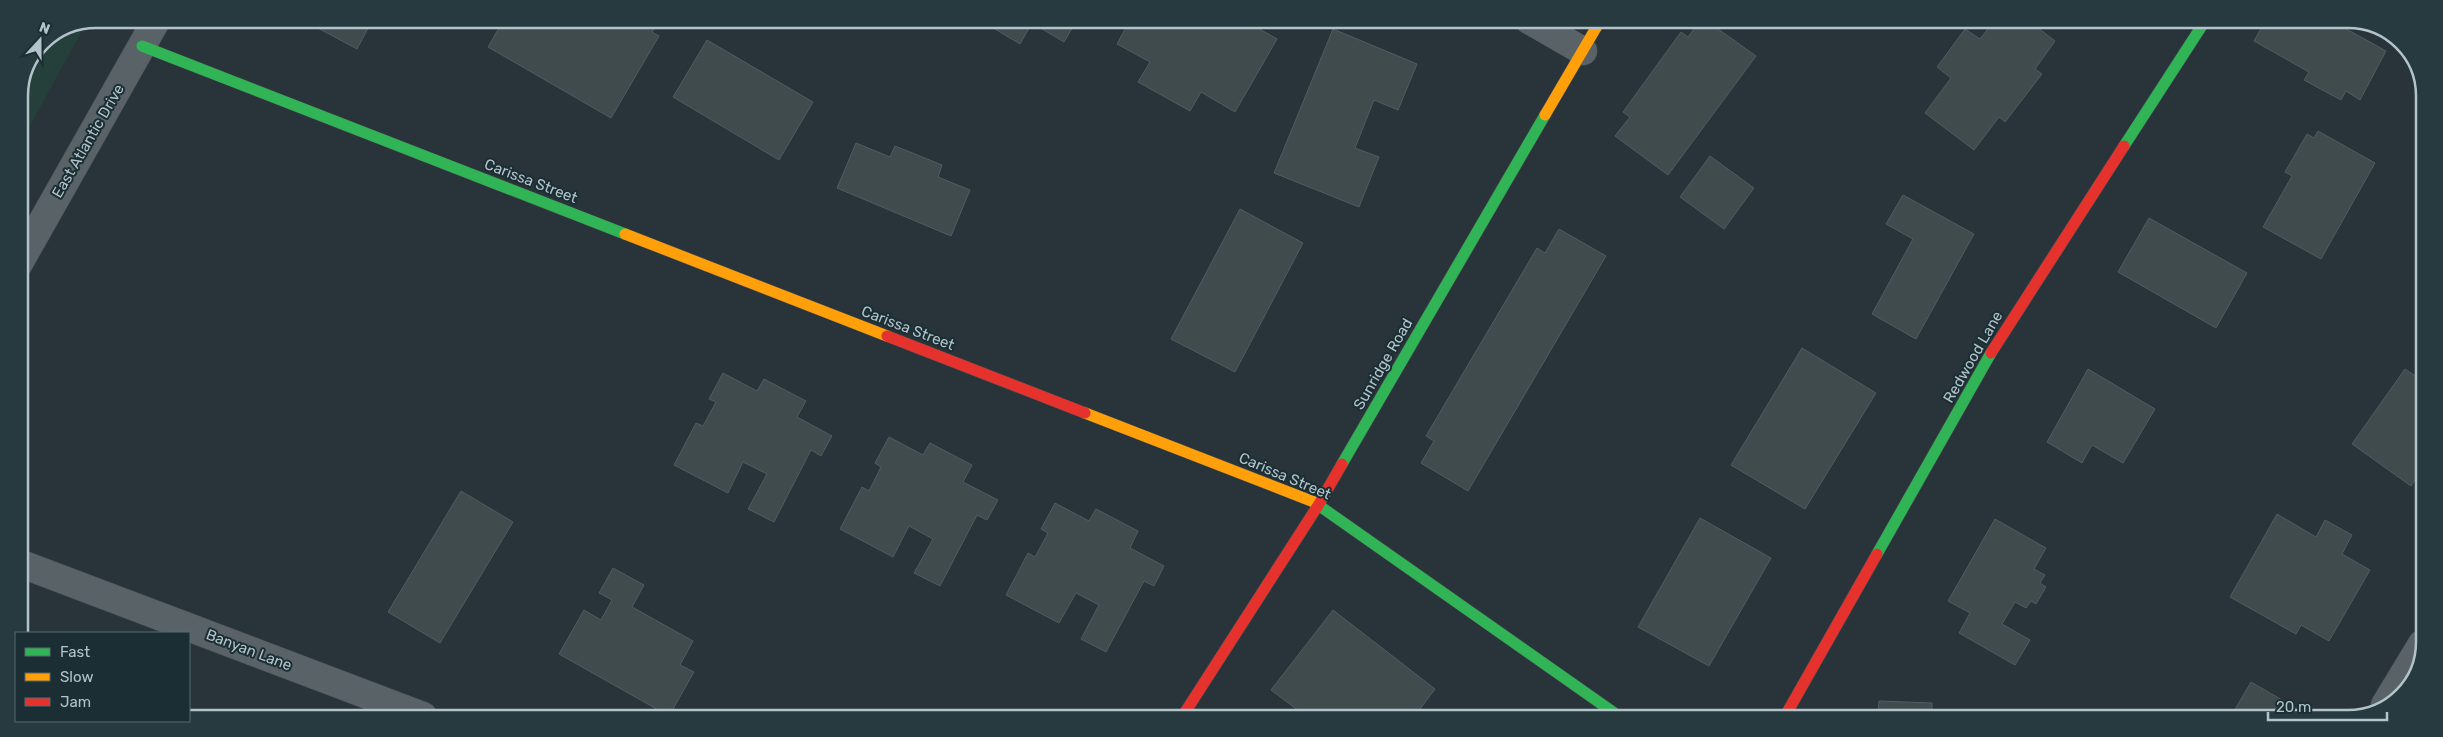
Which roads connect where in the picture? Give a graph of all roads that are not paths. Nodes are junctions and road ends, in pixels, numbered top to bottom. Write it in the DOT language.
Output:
graph roads {
  1 [pos="152,28"];
  2 [pos="1543,28"];
  3 [pos="1596,28"];
  4 [pos="2200,28"];
  5 [pos="142,46"];
  6 [pos="1583,51"];
  7 [pos="28,247"];
  8 [pos="1318,504"];
  9 [pos="28,566"];
  10 [pos="2413,659"];
  11 [pos="2393,692"];
  12 [pos="405,709"];
  13 [pos="1187,709"];
  14 [pos="1609,709"];
  15 [pos="1789,709"];
  1 -- 5 [label="street, East Atlantic Drive"];
  2 -- 6 [label="street"];
  3 -- 6 [label="street, Sunridge Road"];
  4 -- 15 [label="street, Redwood Lane"];
  5 -- 7 [label="street, East Atlantic Drive"];
  5 -- 8 [label="street, Carissa Street"];
  6 -- 8 [label="street, Sunridge Road"];
  8 -- 13 [label="street, Sunridge Road"];
  8 -- 14 [label="street, Carissa Street"];
  9 -- 12 [label="street, Banyan Lane"];
  10 -- 11 [label="street"];
}
